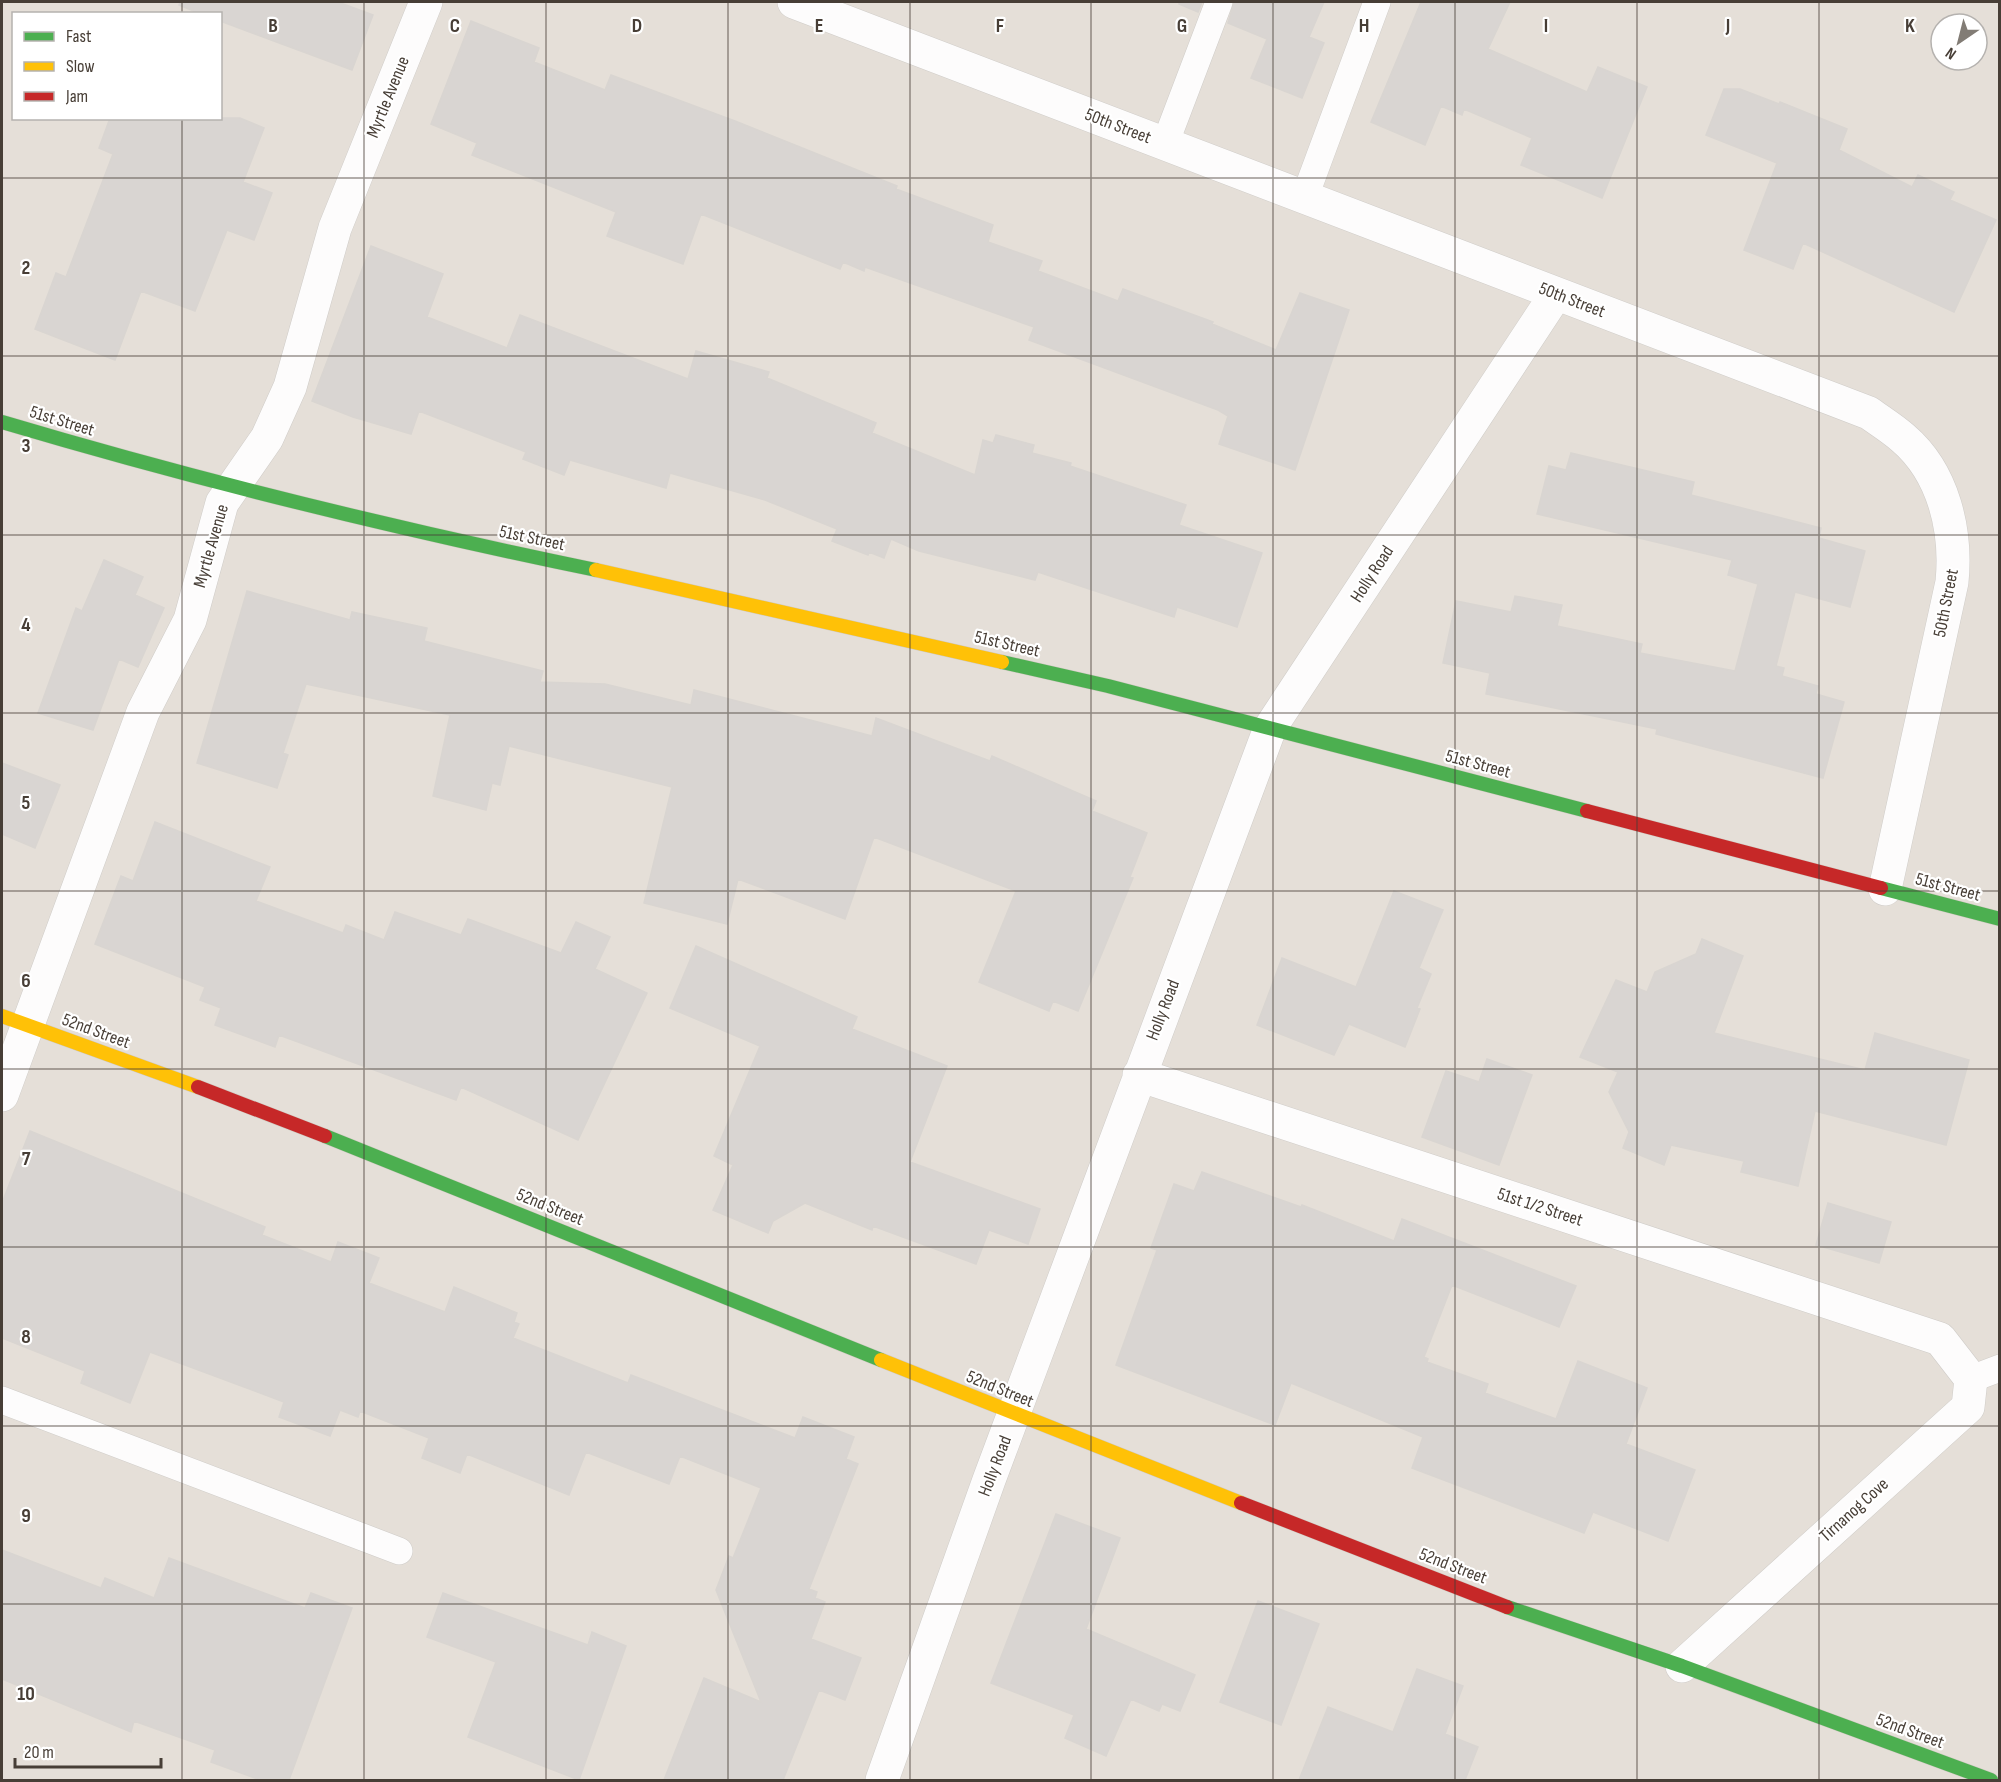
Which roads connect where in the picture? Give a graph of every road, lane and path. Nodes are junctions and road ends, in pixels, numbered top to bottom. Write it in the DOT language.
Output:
graph roads {
  1 [pos="426,2"];
  2 [pos="794,2"];
  3 [pos="1220,2"];
  4 [pos="1377,2"];
  5 [pos="1165,144"];
  6 [pos="1304,199"];
  7 [pos="1556,294"];
  8 [pos="2,422"];
  9 [pos="233,485"];
  10 [pos="1270,728"];
  11 [pos="1885,889"];
  12 [pos="2000,919"];
  13 [pos="14,1021"];
  14 [pos="1139,1075"];
  15 [pos="2,1095"];
  16 [pos="1940,1339"];
  17 [pos="1985,1373"];
  18 [pos="2,1400"];
  19 [pos="1015,1414"];
  20 [pos="399,1551"];
  21 [pos="1682,1666"];
  22 [pos="882,1780"];
  23 [pos="1991,1780"];
  1 -- 9 [label="street, Myrtle Avenue"];
  2 -- 5 [label="street, 50th Street"];
  3 -- 5 [label="lane"];
  4 -- 6 [label="lane"];
  5 -- 6 [label="street, 50th Street"];
  6 -- 7 [label="street, 50th Street"];
  7 -- 10 [label="street, Holly Road"];
  7 -- 11 [label="street, 50th Street"];
  8 -- 9 [label="street, 51st Street"];
  9 -- 10 [label="street, 51st Street"];
  9 -- 13 [label="street, Myrtle Avenue"];
  10 -- 11 [label="street, 51st Street"];
  10 -- 14 [label="street, Holly Road"];
  11 -- 12 [label="street, 51st Street"];
  13 -- 15 [label="street, Myrtle Avenue"];
  13 -- 19 [label="street, 52nd Street"];
  14 -- 16 [label="street, 51st 1/2 Street"];
  14 -- 19 [label="street, Holly Road"];
  16 -- 17 [label="street, Tirnanog Cove"];
  17 -- 21 [label="street, Tirnanog Cove"];
  18 -- 20 [label="lane"];
  19 -- 21 [label="street, 52nd Street"];
  19 -- 22 [label="street, Holly Road"];
  21 -- 23 [label="street, 52nd Street"];
}
